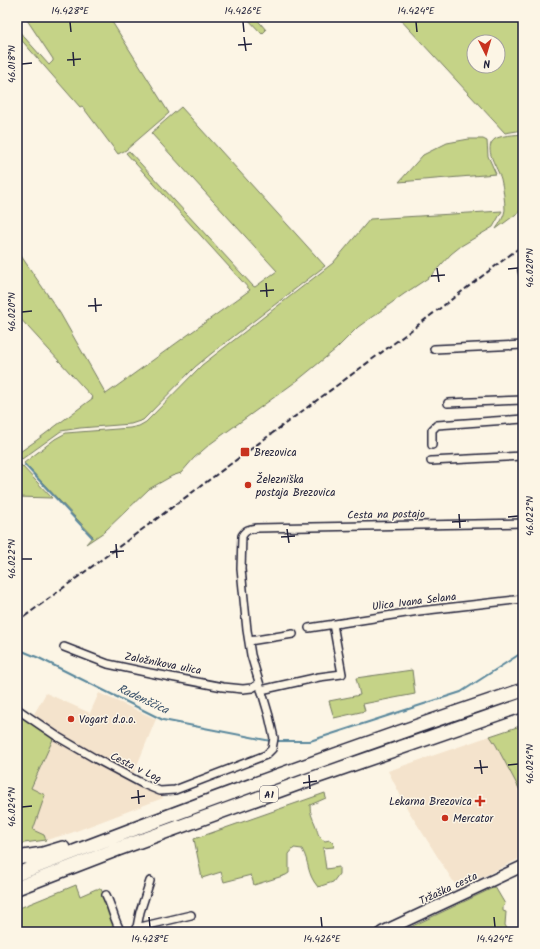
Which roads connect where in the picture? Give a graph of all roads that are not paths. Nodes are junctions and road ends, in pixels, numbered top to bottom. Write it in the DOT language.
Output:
graph roads {
  1 [pos="523,345"];
  2 [pos="434,349"];
  3 [pos="523,400"];
  4 [pos="448,403"];
  5 [pos="523,419"];
  6 [pos="432,445"];
  7 [pos="523,456"];
  8 [pos="431,461"];
  9 [pos="523,523"];
  10 [pos="523,599"];
  11 [pos="333,624"];
  12 [pos="309,628"];
  13 [pos="293,634"];
  14 [pos="248,641"];
  15 [pos="64,647"];
  16 [pos="260,687"];
  17 [pos="523,690"];
  18 [pos="523,704"];
  19 [pos="17,709"];
  20 [pos="111,837"];
  21 [pos="17,858"];
  22 [pos="523,866"];
  23 [pos="17,874"];
  24 [pos="150,881"];
  25 [pos="17,888"];
  26 [pos="106,895"];
  27 [pos="192,915"];
  28 [pos="136,930"];
  29 [pos="121,932"];
  30 [pos="382,932"];
  1 -- 2 [label="street"];
  3 -- 4 [label="street"];
  5 -- 6 [label="street"];
  7 -- 8 [label="street"];
  9 -- 14 [label="street, Cesta na postajo"];
  10 -- 11 [label="street, Ulica Ivana Selana"];
  11 -- 12 [label="street, Ulica Ivana Selana"];
  11 -- 16 [label="street, Založnikova ulica"];
  13 -- 14 [label="street"];
  14 -- 16 [label="street"];
  15 -- 16 [label="street, Založnikova ulica"];
  16 -- 19 [label="street, Cesta v Log"];
  17 -- 20 [label="highway, A1"];
  18 -- 25 [label="highway, A1"];
  20 -- 21 [label="highway"];
  20 -- 23 [label="highway, A1"];
  22 -- 30 [label="main road, Tržaška cesta"];
  24 -- 28 [label="street"];
  26 -- 29 [label="street"];
  27 -- 28 [label="street"];
}
